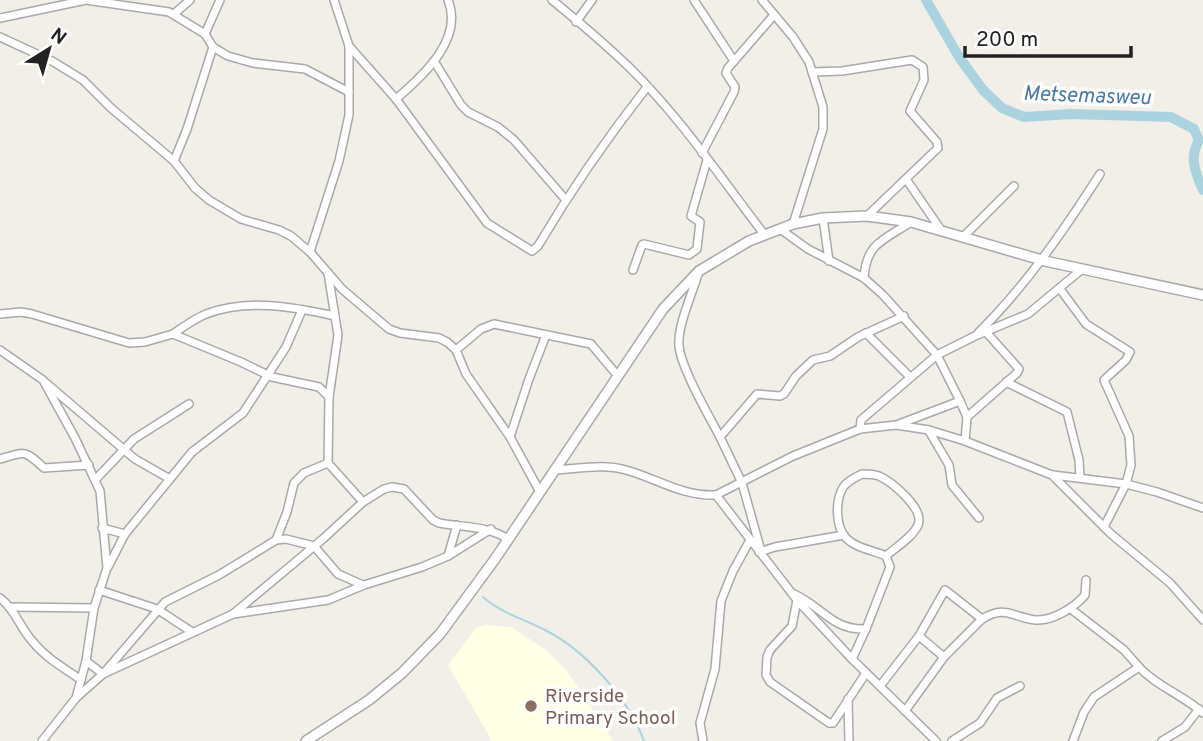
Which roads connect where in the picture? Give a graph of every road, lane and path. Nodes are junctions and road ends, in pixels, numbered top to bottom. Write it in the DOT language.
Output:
graph roads {
  1 [pos="190,0"];
  2 [pos="220,0"];
  3 [pos="334,0"];
  4 [pos="448,0"];
  5 [pos="552,0"];
  6 [pos="592,0"];
  7 [pos="694,0"];
  8 [pos="762,0"];
  9 [pos="174,14"];
  10 [pos="774,15"];
  11 [pos="0,18"];
  12 [pos="576,22"];
  13 [pos="205,34"];
  14 [pos="0,37"];
  15 [pos="349,46"];
  16 [pos="213,47"];
  17 [pos="434,61"];
  18 [pos="734,61"];
  19 [pos="813,72"];
  20 [pos="648,88"];
  21 [pos="349,92"];
  22 [pos="397,99"];
  23 [pos="704,156"];
  24 [pos="174,161"];
  25 [pos="1100,174"];
  26 [pos="906,179"];
  27 [pos="1014,186"];
  28 [pos="565,199"];
  29 [pos="867,216"];
  30 [pos="823,218"];
  31 [pos="911,222"];
  32 [pos="793,224"];
  33 [pos="780,229"];
  34 [pos="941,230"];
  35 [pos="764,234"];
  36 [pos="964,236"];
  37 [pos="310,252"];
  38 [pos="1041,260"];
  39 [pos="829,261"];
  40 [pos="634,270"];
  41 [pos="1081,270"];
  42 [pos="699,271"];
  43 [pos="328,272"];
  44 [pos="864,278"];
  45 [pos="1060,289"];
  46 [pos="1203,295"];
  47 [pos="302,310"];
  48 [pos="0,314"];
  49 [pos="335,316"];
  50 [pos="904,316"];
  51 [pos="986,332"];
  52 [pos="866,333"];
  53 [pos="173,334"];
  54 [pos="547,335"];
  55 [pos="975,336"];
  56 [pos="0,350"];
  57 [pos="456,350"];
  58 [pos="9,355"];
  59 [pos="937,355"];
  60 [pos="0,360"];
  61 [pos="266,374"];
  62 [pos="617,375"];
  63 [pos="910,377"];
  64 [pos="43,380"];
  65 [pos="1006,382"];
  66 [pos="329,397"];
  67 [pos="960,401"];
  68 [pos="189,404"];
  69 [pos="967,417"];
  70 [pos="895,425"];
  71 [pos="860,429"];
  72 [pos="929,430"];
  73 [pos="510,437"];
  74 [pos="720,437"];
  75 [pos="965,441"];
  76 [pos="124,449"];
  77 [pos="0,459"];
  78 [pos="328,463"];
  79 [pos="89,465"];
  80 [pos="554,470"];
  81 [pos="1052,475"];
  82 [pos="1080,478"];
  83 [pos="170,479"];
  84 [pos="96,480"];
  85 [pos="742,483"];
  86 [pos="1126,484"];
  87 [pos="540,492"];
  88 [pos="716,495"];
  89 [pos="363,502"];
  90 [pos="1203,508"];
  91 [pos="979,517"];
  92 [pos="457,525"];
  93 [pos="1104,527"];
  94 [pos="102,528"];
  95 [pos="491,530"];
  96 [pos="125,534"];
  97 [pos="844,535"];
  98 [pos="508,539"];
  99 [pos="276,540"];
  100 [pos="750,540"];
  101 [pos="314,546"];
  102 [pos="760,552"];
  103 [pos="448,556"];
  104 [pos="886,556"];
  105 [pos="107,568"];
  106 [pos="1086,580"];
  107 [pos="364,585"];
  108 [pos="99,590"];
  109 [pos="790,592"];
  110 [pos="0,598"];
  111 [pos="797,600"];
  112 [pos="11,607"];
  113 [pos="94,608"];
  114 [pos="1071,608"];
  115 [pos="157,610"];
  116 [pos="233,614"];
  117 [pos="982,619"];
  118 [pos="1203,620"];
  119 [pos="866,629"];
  120 [pos="192,632"];
  121 [pos="919,636"];
  122 [pos="944,657"];
  123 [pos="852,659"];
  124 [pos="86,661"];
  125 [pos="1139,667"];
  126 [pos="866,673"];
  127 [pos="103,674"];
  128 [pos="81,680"];
  129 [pos="880,686"];
  130 [pos="1020,686"];
  131 [pos="76,698"];
  132 [pos="848,699"];
  133 [pos="905,711"];
  134 [pos="1201,711"];
  135 [pos="42,741"];
  136 [pos="306,741"];
  137 [pos="703,741"];
  138 [pos="849,741"];
  139 [pos="936,741"];
  140 [pos="952,741"];
  141 [pos="1073,741"];
  142 [pos="1162,741"];
  1 -- 9 [label="street"];
  2 -- 13 [label="street"];
  3 -- 15 [label="street"];
  4 -- 17 [label="street"];
  5 -- 12 [label="street"];
  6 -- 12 [label="street"];
  7 -- 18 [label="street"];
  8 -- 10 [label="street"];
  9 -- 11 [label="street"];
  9 -- 13 [label="street"];
  10 -- 18 [label="street"];
  10 -- 19 [label="street"];
  12 -- 20 [label="street"];
  13 -- 16 [label="street"];
  14 -- 24 [label="street"];
  15 -- 21 [label="street"];
  15 -- 22 [label="street"];
  16 -- 21 [label="street"];
  16 -- 24 [label="street"];
  17 -- 22 [label="street"];
  17 -- 28 [label="street"];
  18 -- 23 [label="street"];
  19 -- 26 [label="street"];
  19 -- 32 [label="street"];
  20 -- 23 [label="street"];
  20 -- 28 [label="street"];
  21 -- 37 [label="street"];
  22 -- 28 [label="street"];
  23 -- 35 [label="street"];
  23 -- 40 [label="street"];
  24 -- 37 [label="street"];
  25 -- 38 [label="street"];
  26 -- 29 [label="street"];
  26 -- 34 [label="street"];
  27 -- 36 [label="street"];
  29 -- 30 [label="street"];
  29 -- 31 [label="street"];
  30 -- 32 [label="street"];
  30 -- 39 [label="street"];
  31 -- 34 [label="street"];
  31 -- 44 [label="street"];
  32 -- 33 [label="street"];
  33 -- 35 [label="street"];
  33 -- 39 [label="street"];
  34 -- 36 [label="street"];
  35 -- 42 [label="street"];
  36 -- 38 [label="street"];
  37 -- 43 [label="street"];
  38 -- 41 [label="street"];
  38 -- 55 [label="street"];
  39 -- 44 [label="street"];
  41 -- 45 [label="street"];
  41 -- 46 [label="street"];
  42 -- 62 [label="street"];
  42 -- 74 [label="street"];
  43 -- 49 [label="street"];
  43 -- 57 [label="street"];
  44 -- 50 [label="street"];
  45 -- 51 [label="street"];
  45 -- 86 [label="street"];
  47 -- 49 [label="street"];
  47 -- 53 [label="street"];
  47 -- 61 [label="street"];
  48 -- 53 [label="street"];
  49 -- 66 [label="street"];
  50 -- 52 [label="street"];
  50 -- 59 [label="street"];
  51 -- 55 [label="street"];
  51 -- 65 [label="street"];
  52 -- 63 [label="street"];
  52 -- 74 [label="street"];
  53 -- 61 [label="street"];
  54 -- 57 [label="street"];
  54 -- 62 [label="street"];
  54 -- 73 [label="street"];
  55 -- 59 [label="street"];
  56 -- 58 [label="street"];
  57 -- 73 [label="street"];
  58 -- 60 [label="street"];
  58 -- 64 [label="street"];
  59 -- 63 [label="street"];
  59 -- 67 [label="street"];
  61 -- 66 [label="street"];
  61 -- 83 [label="street"];
  62 -- 80 [label="street"];
  63 -- 71 [label="street"];
  64 -- 76 [label="street"];
  64 -- 79 [label="street"];
  65 -- 69 [label="street"];
  65 -- 82 [label="street"];
  66 -- 78 [label="street"];
  67 -- 69 [label="street"];
  67 -- 70 [label="street"];
  68 -- 76 [label="street"];
  69 -- 75 [label="street"];
  70 -- 71 [label="street"];
  70 -- 72 [label="street"];
  71 -- 85 [label="street"];
  72 -- 75 [label="street"];
  72 -- 91 [label="street"];
  73 -- 87 [label="street"];
  74 -- 85 [label="street"];
  75 -- 81 [label="street"];
  76 -- 83 [label="street"];
  76 -- 84 [label="street"];
  77 -- 79 [label="street"];
  78 -- 89 [label="street"];
  78 -- 99 [label="street"];
  79 -- 84 [label="street"];
  80 -- 87 [label="street"];
  80 -- 88 [label="street"];
  81 -- 82 [label="street"];
  81 -- 93 [label="street"];
  82 -- 86 [label="street"];
  83 -- 96 [label="street"];
  84 -- 94 [label="street"];
  85 -- 88 [label="street"];
  85 -- 102 [label="street"];
  86 -- 90 [label="street"];
  86 -- 93 [label="street"];
  87 -- 98 [label="street"];
  88 -- 100 [label="street"];
  89 -- 92 [label="street"];
  89 -- 101 [label="street"];
  92 -- 95 [label="street"];
  92 -- 103 [label="street"];
  93 -- 118 [label="street"];
  94 -- 96 [label="street"];
  94 -- 105 [label="street"];
  95 -- 98 [label="street"];
  95 -- 103 [label="street"];
  96 -- 105 [label="street"];
  97 -- 102 [label="street"];
  97 -- 104 [label="street"];
  97 -- 104 [label="street"];
  98 -- 136 [label="street"];
  99 -- 101 [label="street"];
  99 -- 115 [label="street"];
  100 -- 102 [label="street"];
  100 -- 137 [label="street"];
  101 -- 107 [label="street"];
  101 -- 116 [label="street"];
  102 -- 109 [label="street"];
  103 -- 107 [label="street"];
  104 -- 119 [label="street"];
  105 -- 108 [label="street"];
  106 -- 114 [label="street"];
  107 -- 116 [label="street"];
  108 -- 113 [label="street"];
  108 -- 115 [label="street"];
  109 -- 111 [label="street"];
  109 -- 119 [label="street"];
  110 -- 112 [label="street"];
  111 -- 123 [label="street"];
  111 -- 132 [label="street"];
  112 -- 113 [label="street"];
  112 -- 128 [label="street"];
  113 -- 124 [label="street"];
  114 -- 117 [label="street"];
  114 -- 125 [label="street"];
  115 -- 120 [label="street"];
  115 -- 127 [label="street"];
  116 -- 120 [label="street"];
  117 -- 121 [label="street"];
  117 -- 122 [label="street"];
  119 -- 123 [label="street"];
  120 -- 127 [label="street"];
  121 -- 122 [label="street"];
  121 -- 129 [label="street"];
  122 -- 133 [label="street"];
  123 -- 126 [label="street"];
  124 -- 127 [label="street"];
  124 -- 128 [label="street"];
  125 -- 134 [label="street"];
  125 -- 141 [label="street"];
  126 -- 129 [label="street"];
  126 -- 132 [label="street"];
  127 -- 131 [label="street"];
  128 -- 131 [label="street"];
  129 -- 133 [label="street"];
  130 -- 140 [label="street"];
  131 -- 135 [label="street"];
  132 -- 138 [label="street"];
  133 -- 139 [label="street"];
  134 -- 142 [label="street"];
}
